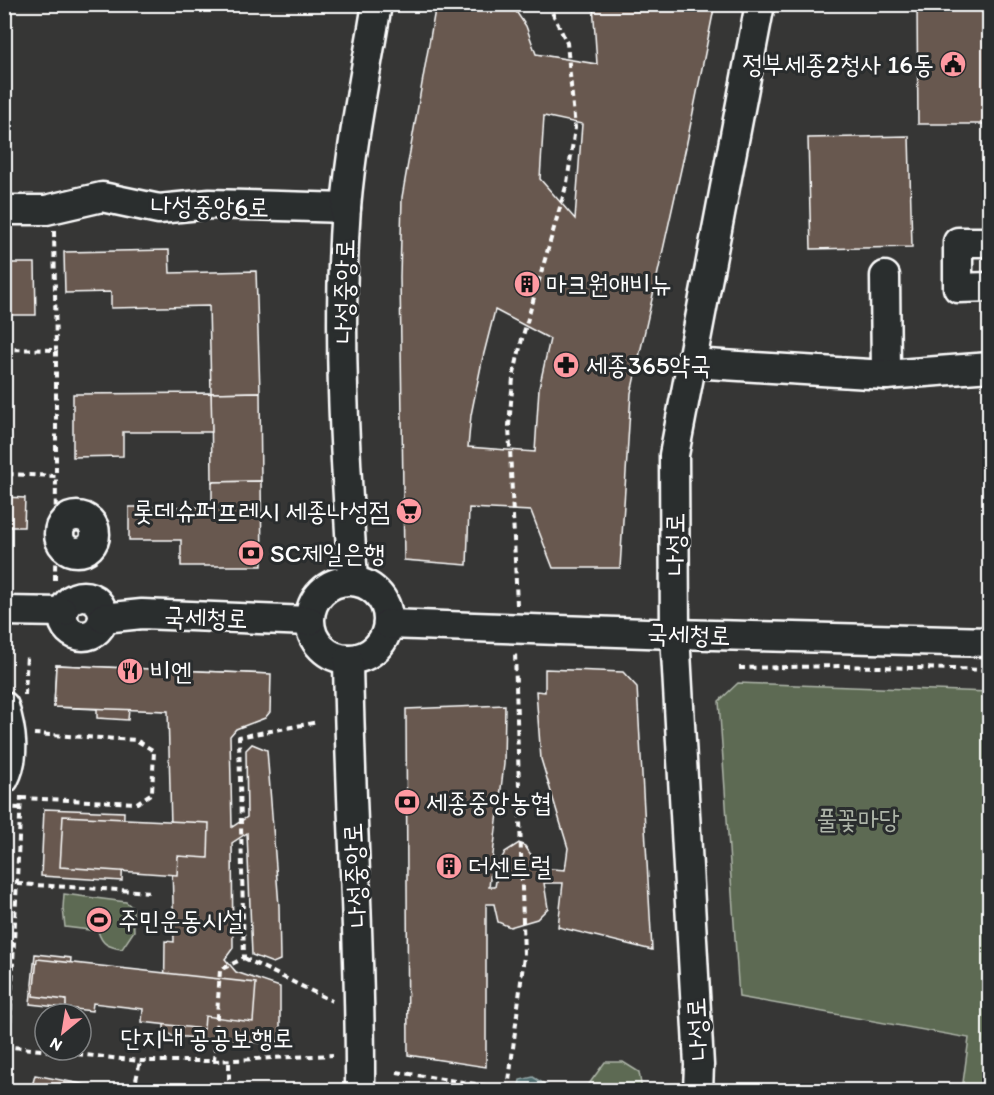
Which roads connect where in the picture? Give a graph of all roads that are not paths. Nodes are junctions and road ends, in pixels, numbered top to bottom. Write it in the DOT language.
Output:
graph roads {
  1 [pos="377,4"];
  2 [pos="760,4"];
  3 [pos="346,208"];
  4 [pos="4,210"];
  5 [pos="990,242"];
  6 [pos="885,276"];
  7 [pos="990,287"];
  8 [pos="691,363"];
  9 [pos="990,367"];
  10 [pos="886,375"];
  11 [pos="78,552"];
  12 [pos="353,580"];
  13 [pos="85,596"];
  14 [pos="4,611"];
  15 [pos="63,612"];
  16 [pos="103,618"];
  17 [pos="309,621"];
  18 [pos="388,624"];
  19 [pos="675,634"];
  20 [pos="990,642"];
  21 [pos="348,660"];
  22 [pos="15,703"];
  23 [pos="16,788"];
  24 [pos="360,1090"];
  25 [pos="698,1090"];
  1 -- 3 [label="street, 나성중앙로"];
  2 -- 8 [label="street, 나성로"];
  3 -- 4 [label="street, 나성중앙6로"];
  3 -- 12 [label="street, 나성중앙로"];
  5 -- 7 [label="street"];
  6 -- 10 [label="street"];
  8 -- 10 [label="street"];
  8 -- 19 [label="street, 나성로"];
  9 -- 10 [label="street"];
  11 -- 13 [label="street"];
  12 -- 17 [label="street"];
  12 -- 18 [label="street"];
  13 -- 15 [label="street"];
  13 -- 16 [label="street"];
  14 -- 15 [label="street"];
  15 -- 16 [label="street"];
  16 -- 17 [label="street, 국세청로"];
  17 -- 21 [label="street"];
  18 -- 19 [label="street, 국세청로"];
  18 -- 21 [label="street"];
  19 -- 20 [label="street, 국세청로"];
  19 -- 25 [label="street, 나성로"];
  21 -- 24 [label="street, 나성중앙로"];
  22 -- 23 [label="street"];
}
